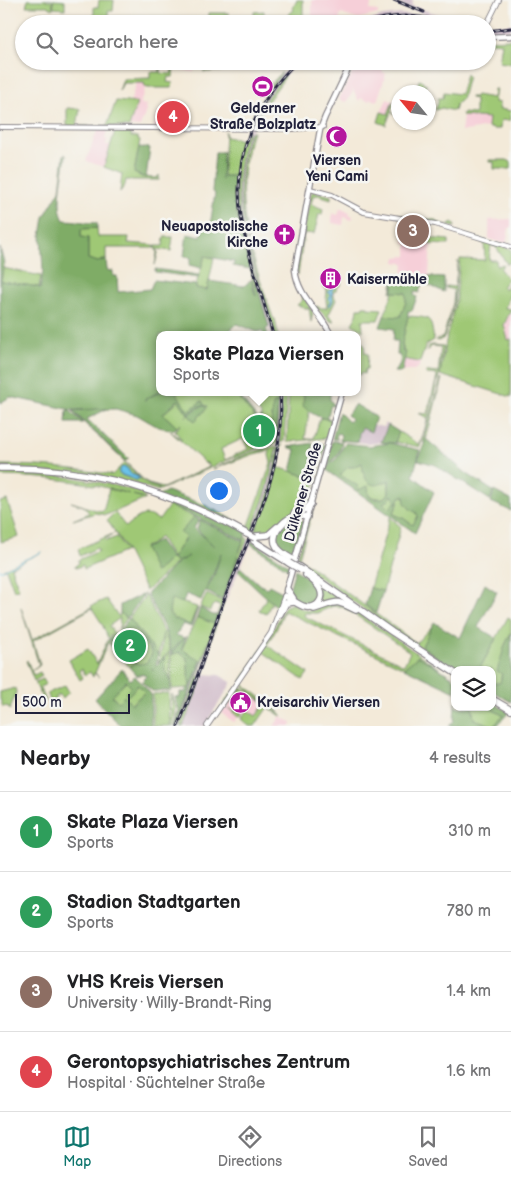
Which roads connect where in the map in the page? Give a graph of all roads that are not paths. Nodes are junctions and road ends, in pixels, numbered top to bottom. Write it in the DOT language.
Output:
graph roads {
  1 [pos="499,0"];
  2 [pos="492,15"];
  3 [pos="511,37"];
  4 [pos="496,38"];
  5 [pos="350,70"];
  6 [pos="0,127"];
  7 [pos="320,128"];
  8 [pos="310,189"];
  9 [pos="511,248"];
  10 [pos="328,331"];
  11 [pos="341,396"];
  12 [pos="0,469"];
  13 [pos="311,504"];
  14 [pos="295,513"];
  15 [pos="307,516"];
  16 [pos="255,538"];
  17 [pos="292,561"];
  18 [pos="301,569"];
  19 [pos="285,594"];
  20 [pos="294,601"];
  21 [pos="356,610"];
  22 [pos="280,614"];
  23 [pos="451,671"];
  24 [pos="451,671"];
  25 [pos="496,699"];
  26 [pos="511,708"];
  27 [pos="206,726"];
  1 -- 2 [label="main road"];
  3 -- 4 [label="main road"];
  5 -- 7 [label="main road"];
  6 -- 7 [label="main road"];
  7 -- 8 [label="main road"];
  8 -- 9 [label="main road"];
  8 -- 10 [label="main road"];
  11 -- 13 [label="main road, Dülkener Straße"];
  12 -- 16 [label="highway, bridge"];
  13 -- 14 [label="highway"];
  13 -- 15 [label="main road, Dülkener Straße"];
  14 -- 15 [label="highway"];
  14 -- 16 [label="highway"];
  15 -- 17 [label="highway"];
  15 -- 19 [label="main road, Dülkener Straße"];
  16 -- 17 [label="highway"];
  17 -- 18 [label="highway, bridge"];
  18 -- 20 [label="highway"];
  18 -- 21 [label="highway"];
  18 -- 23 [label="highway"];
  19 -- 20 [label="highway"];
  19 -- 22 [label="main road"];
  20 -- 21 [label="highway"];
  20 -- 22 [label="highway"];
  21 -- 24 [label="highway"];
  22 -- 27 [label="main road"];
  25 -- 26 [label="highway"];
}
